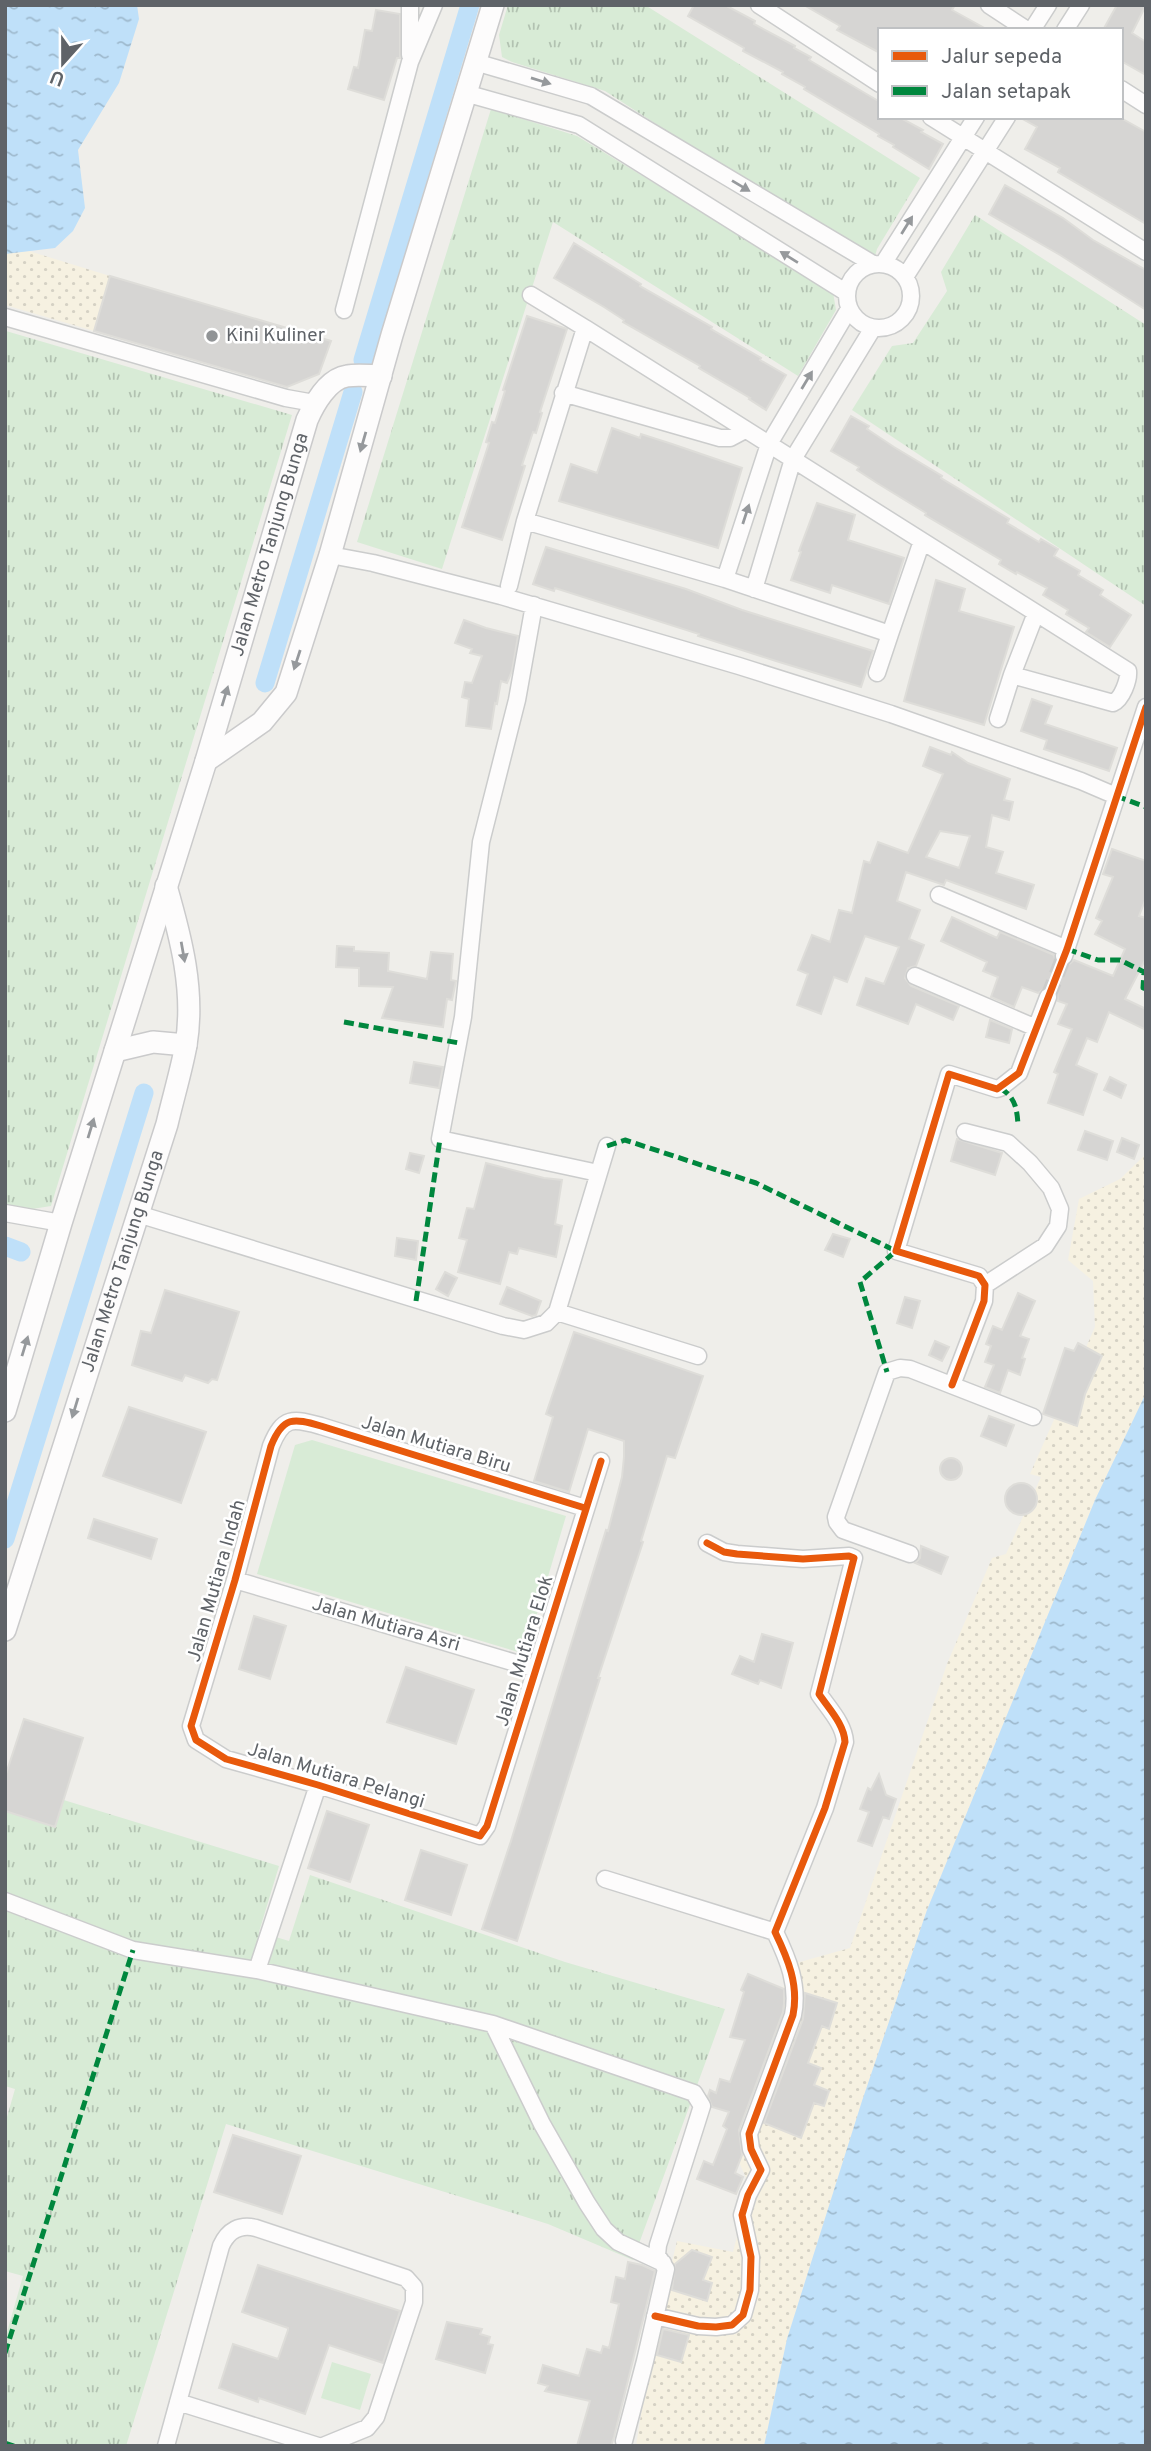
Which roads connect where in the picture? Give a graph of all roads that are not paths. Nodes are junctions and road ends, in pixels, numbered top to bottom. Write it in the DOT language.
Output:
graph roads {
  1 [pos="410,5"];
  2 [pos="434,5"];
  3 [pos="493,5"];
  4 [pos="759,5"];
  5 [pos="989,5"];
  6 [pos="1048,5"];
  7 [pos="1074,7"];
  8 [pos="1027,28"];
  9 [pos="1031,28"];
  10 [pos="1066,28"];
  11 [pos="410,62"];
  12 [pos="475,62"];
  13 [pos="878,83"];
  14 [pos="1123,90"];
  15 [pos="465,93"];
  16 [pos="1146,105"];
  17 [pos="934,119"];
  18 [pos="975,119"];
  19 [pos="1006,119"];
  20 [pos="962,138"];
  21 [pos="985,151"];
  22 [pos="1146,252"];
  23 [pos="878,264"];
  24 [pos="905,277"];
  25 [pos="531,295"];
  26 [pos="848,301"];
  27 [pos="344,310"];
  28 [pos="5,317"];
  29 [pos="585,328"];
  30 [pos="873,328"];
  31 [pos="381,376"];
  32 [pos="564,393"];
  33 [pos="314,403"];
  34 [pos="745,430"];
  35 [pos="769,444"];
  36 [pos="793,459"];
  37 [pos="525,521"];
  38 [pos="922,541"];
  39 [pos="330,555"];
  40 [pos="725,579"];
  41 [pos="509,586"];
  42 [pos="754,589"];
  43 [pos="534,605"];
  44 [pos="1035,613"];
  45 [pos="890,634"];
  46 [pos="877,673"];
  47 [pos="1012,675"];
  48 [pos="1146,707"];
  49 [pos="998,719"];
  50 [pos="206,761"];
  51 [pos="1116,796"];
  52 [pos="166,886"];
  53 [pos="939,895"];
  54 [pos="915,976"];
  55 [pos="1048,997"];
  56 [pos="1036,1028"];
  57 [pos="186,1045"];
  58 [pos="115,1051"];
  59 [pos="965,1132"];
  60 [pos="607,1146"];
  61 [pos="598,1173"];
  62 [pos="5,1213"];
  63 [pos="138,1214"];
  64 [pos="61,1223"];
  65 [pos="985,1285"];
  66 [pos="557,1312"];
  67 [pos="698,1356"];
  68 [pos="952,1385"];
  69 [pos="5,1411"];
  70 [pos="1033,1417"];
  71 [pos="279,1429"];
  72 [pos="601,1461"];
  73 [pos="585,1508"];
  74 [pos="707,1543"];
  75 [pos="910,1554"];
  76 [pos="235,1580"];
  77 [pos="5,1630"];
  78 [pos="536,1669"];
  79 [pos="198,1742"];
  80 [pos="318,1785"];
  81 [pos="468,1833"];
  82 [pos="605,1879"];
  83 [pos="5,1901"];
  84 [pos="775,1932"];
  85 [pos="257,1970"];
  86 [pos="493,2024"];
  87 [pos="663,2263"];
  88 [pos="655,2316"];
  89 [pos="178,2402"];
  90 [pos="624,2441"];
  91 [pos="166,2446"];
  92 [pos="318,2446"];
  93 [pos="323,2446"];
  1 -- 11 [label="street"];
  2 -- 11 [label="street"];
  3 -- 12 [label="main road"];
  4 -- 13 [label="street"];
  5 -- 8 [label="street"];
  6 -- 9 [label="street"];
  7 -- 10 [label="street"];
  11 -- 27 [label="street"];
  12 -- 15 [label="main road"];
  12 -- 23 [label="street, one-way"];
  14 -- 16 [label="street"];
  26 -- 15 [label="street, one-way"];
  15 -- 31 [label="main road"];
  17 -- 20 [label="street"];
  18 -- 20 [label="street"];
  19 -- 21 [label="street"];
  20 -- 21 [label="street"];
  23 -- 20 [label="street, one-way"];
  21 -- 22 [label="street"];
  21 -- 24 [label="street"];
  23 -- 24 [label="street"];
  23 -- 26 [label="street"];
  24 -- 30 [label="street"];
  25 -- 29 [label="street"];
  26 -- 30 [label="street"];
  35 -- 26 [label="street, one-way"];
  28 -- 33 [label="street"];
  29 -- 32 [label="street"];
  29 -- 34 [label="street"];
  30 -- 36 [label="street"];
  31 -- 33 [label="main road, Jalan Metro Tanjung Bunga"];
  31 -- 39 [label="main road, one-way"];
  32 -- 34 [label="street"];
  32 -- 37 [label="street"];
  50 -- 33 [label="main road, Jalan Metro Tanjung Bunga, one-way"];
  34 -- 35 [label="street"];
  35 -- 36 [label="street"];
  40 -- 35 [label="street, one-way"];
  36 -- 38 [label="street"];
  36 -- 42 [label="street"];
  37 -- 40 [label="street"];
  37 -- 41 [label="street"];
  38 -- 44 [label="street"];
  38 -- 45 [label="street"];
  39 -- 43 [label="street"];
  39 -- 50 [label="main road, one-way"];
  40 -- 42 [label="street"];
  42 -- 45 [label="street"];
  43 -- 51 [label="street"];
  43 -- 61 [label="street"];
  44 -- 47 [label="street"];
  44 -- 47 [label="street"];
  45 -- 46 [label="street"];
  47 -- 49 [label="street"];
  48 -- 51 [label="street"];
  50 -- 52 [label="main road, Jalan Metro Tanjung Bunga"];
  51 -- 53 [label="street"];
  52 -- 57 [label="main road, Jalan Metro Tanjung Bunga, one-way"];
  52 -- 58 [label="main road, Jalan Metro Tanjung Bunga"];
  54 -- 56 [label="street"];
  55 -- 56 [label="street"];
  56 -- 65 [label="street"];
  57 -- 58 [label="main road"];
  57 -- 63 [label="main road, Jalan Metro Tanjung Bunga"];
  64 -- 58 [label="main road, Jalan Metro Tanjung Bunga, one-way"];
  59 -- 65 [label="street"];
  60 -- 61 [label="street"];
  61 -- 66 [label="street"];
  62 -- 64 [label="street"];
  63 -- 66 [label="street"];
  63 -- 77 [label="main road, Jalan Metro Tanjung Bunga, one-way"];
  69 -- 64 [label="main road, Jalan Metro Tanjung Bunga, one-way"];
  65 -- 68 [label="street"];
  66 -- 67 [label="street"];
  68 -- 70 [label="street"];
  68 -- 75 [label="street"];
  71 -- 73 [label="street, Jalan Mutiara Biru"];
  71 -- 76 [label="street, Jalan Mutiara Indah"];
  72 -- 73 [label="street, Jalan Mutiara Elok"];
  73 -- 78 [label="street, Jalan Mutiara Elok"];
  74 -- 84 [label="street"];
  76 -- 78 [label="street, Jalan Mutiara Asri"];
  76 -- 79 [label="street, Jalan Mutiara Indah"];
  78 -- 81 [label="street, Jalan Mutiara Elok"];
  79 -- 80 [label="street, Jalan Mutiara Pelangi"];
  80 -- 81 [label="street, Jalan Mutiara Pelangi"];
  80 -- 85 [label="street"];
  82 -- 84 [label="street"];
  83 -- 85 [label="street"];
  84 -- 88 [label="street"];
  85 -- 86 [label="street"];
  86 -- 87 [label="street"];
  86 -- 87 [label="street"];
  87 -- 88 [label="street"];
  88 -- 90 [label="street"];
  89 -- 91 [label="street"];
  89 -- 92 [label="street"];
  89 -- 93 [label="street"];
}
